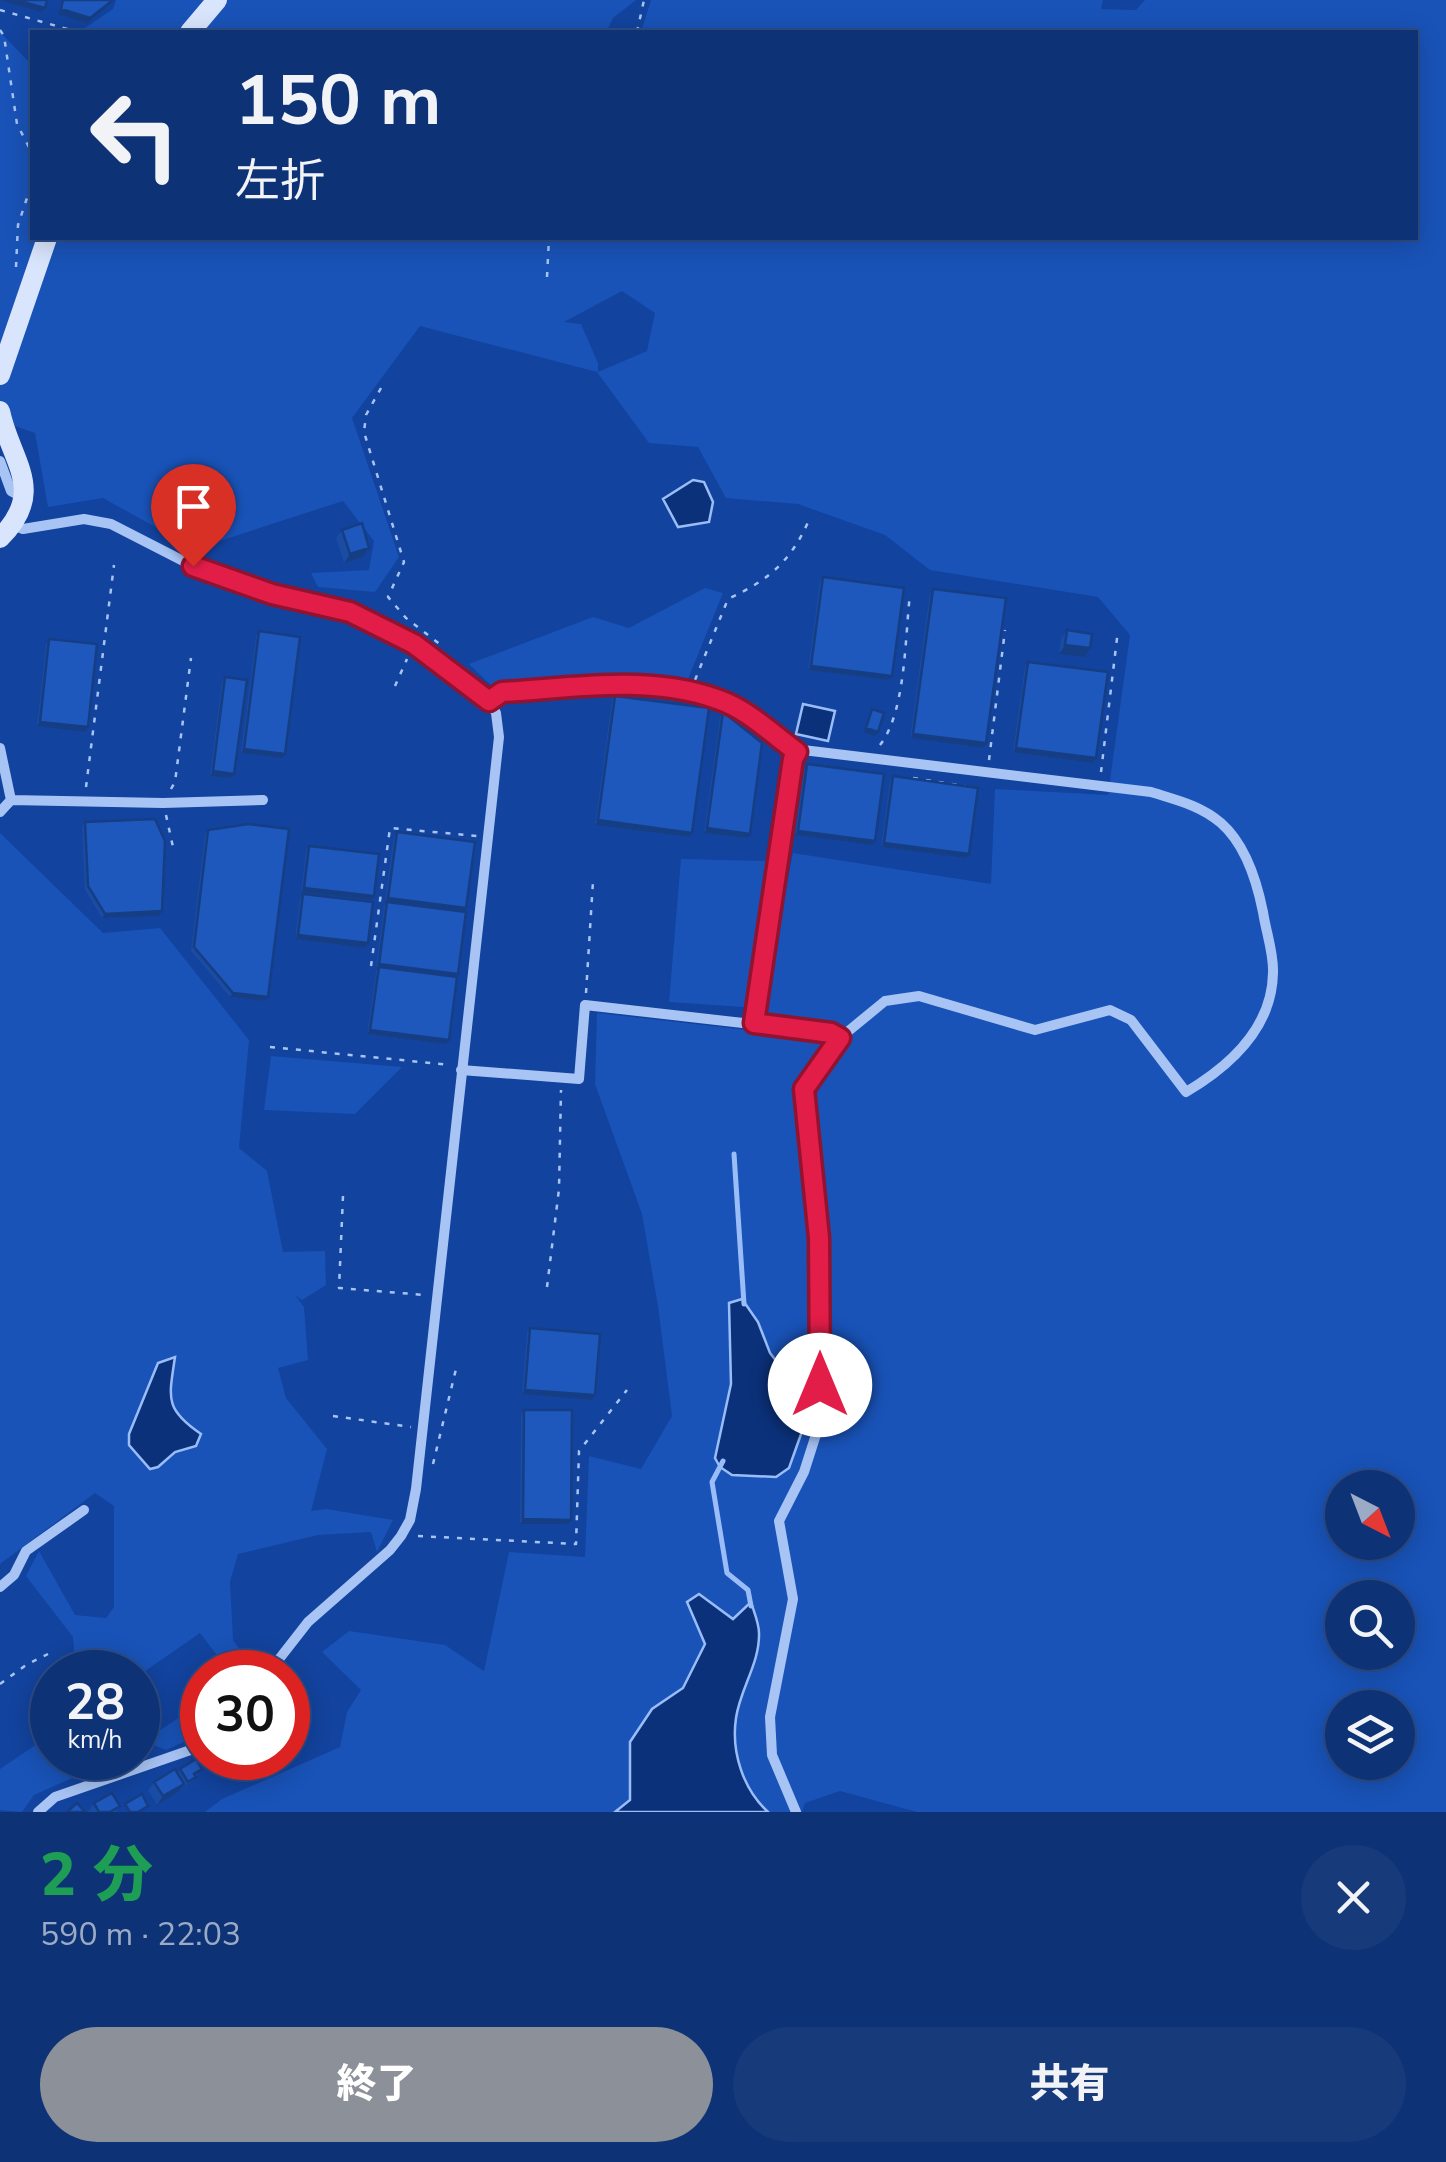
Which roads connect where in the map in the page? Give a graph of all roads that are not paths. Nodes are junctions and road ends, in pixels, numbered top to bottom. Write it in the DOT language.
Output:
graph roads {
  1 [pos="217,0"];
  2 [pos="192,30"];
  3 [pos="46,240"];
  4 [pos="0,375"];
  5 [pos="0,412"];
  6 [pos="0,461"];
  7 [pos="23,498"];
  8 [pos="6,531"];
  9 [pos="489,701"];
  10 [pos="0,748"];
  11 [pos="797,752"];
  12 [pos="11,800"];
  13 [pos="263,800"];
  14 [pos="0,812"];
  15 [pos="754,1023"];
  16 [pos="840,1038"];
  17 [pos="461,1070"];
  18 [pos="84,1510"];
  19 [pos="0,1587"];
  20 [pos="286,1650"];
  21 [pos="180,1753"];
  22 [pos="38,1812"];
  23 [pos="796,1812"];
  1 -- 2 [label="street"];
  3 -- 4 [label="street"];
  5 -- 7 [label="street"];
  6 -- 7 [label="street"];
  7 -- 8 [label="street"];
  8 -- 9 [label="street"];
  9 -- 11 [label="street"];
  9 -- 17 [label="street"];
  10 -- 12 [label="street"];
  11 -- 15 [label="street"];
  11 -- 16 [label="street"];
  12 -- 13 [label="street"];
  12 -- 14 [label="street"];
  15 -- 16 [label="street"];
  15 -- 17 [label="street"];
  16 -- 23 [label="street"];
  17 -- 20 [label="street"];
  18 -- 19 [label="street"];
  21 -- 22 [label="street"];
}
